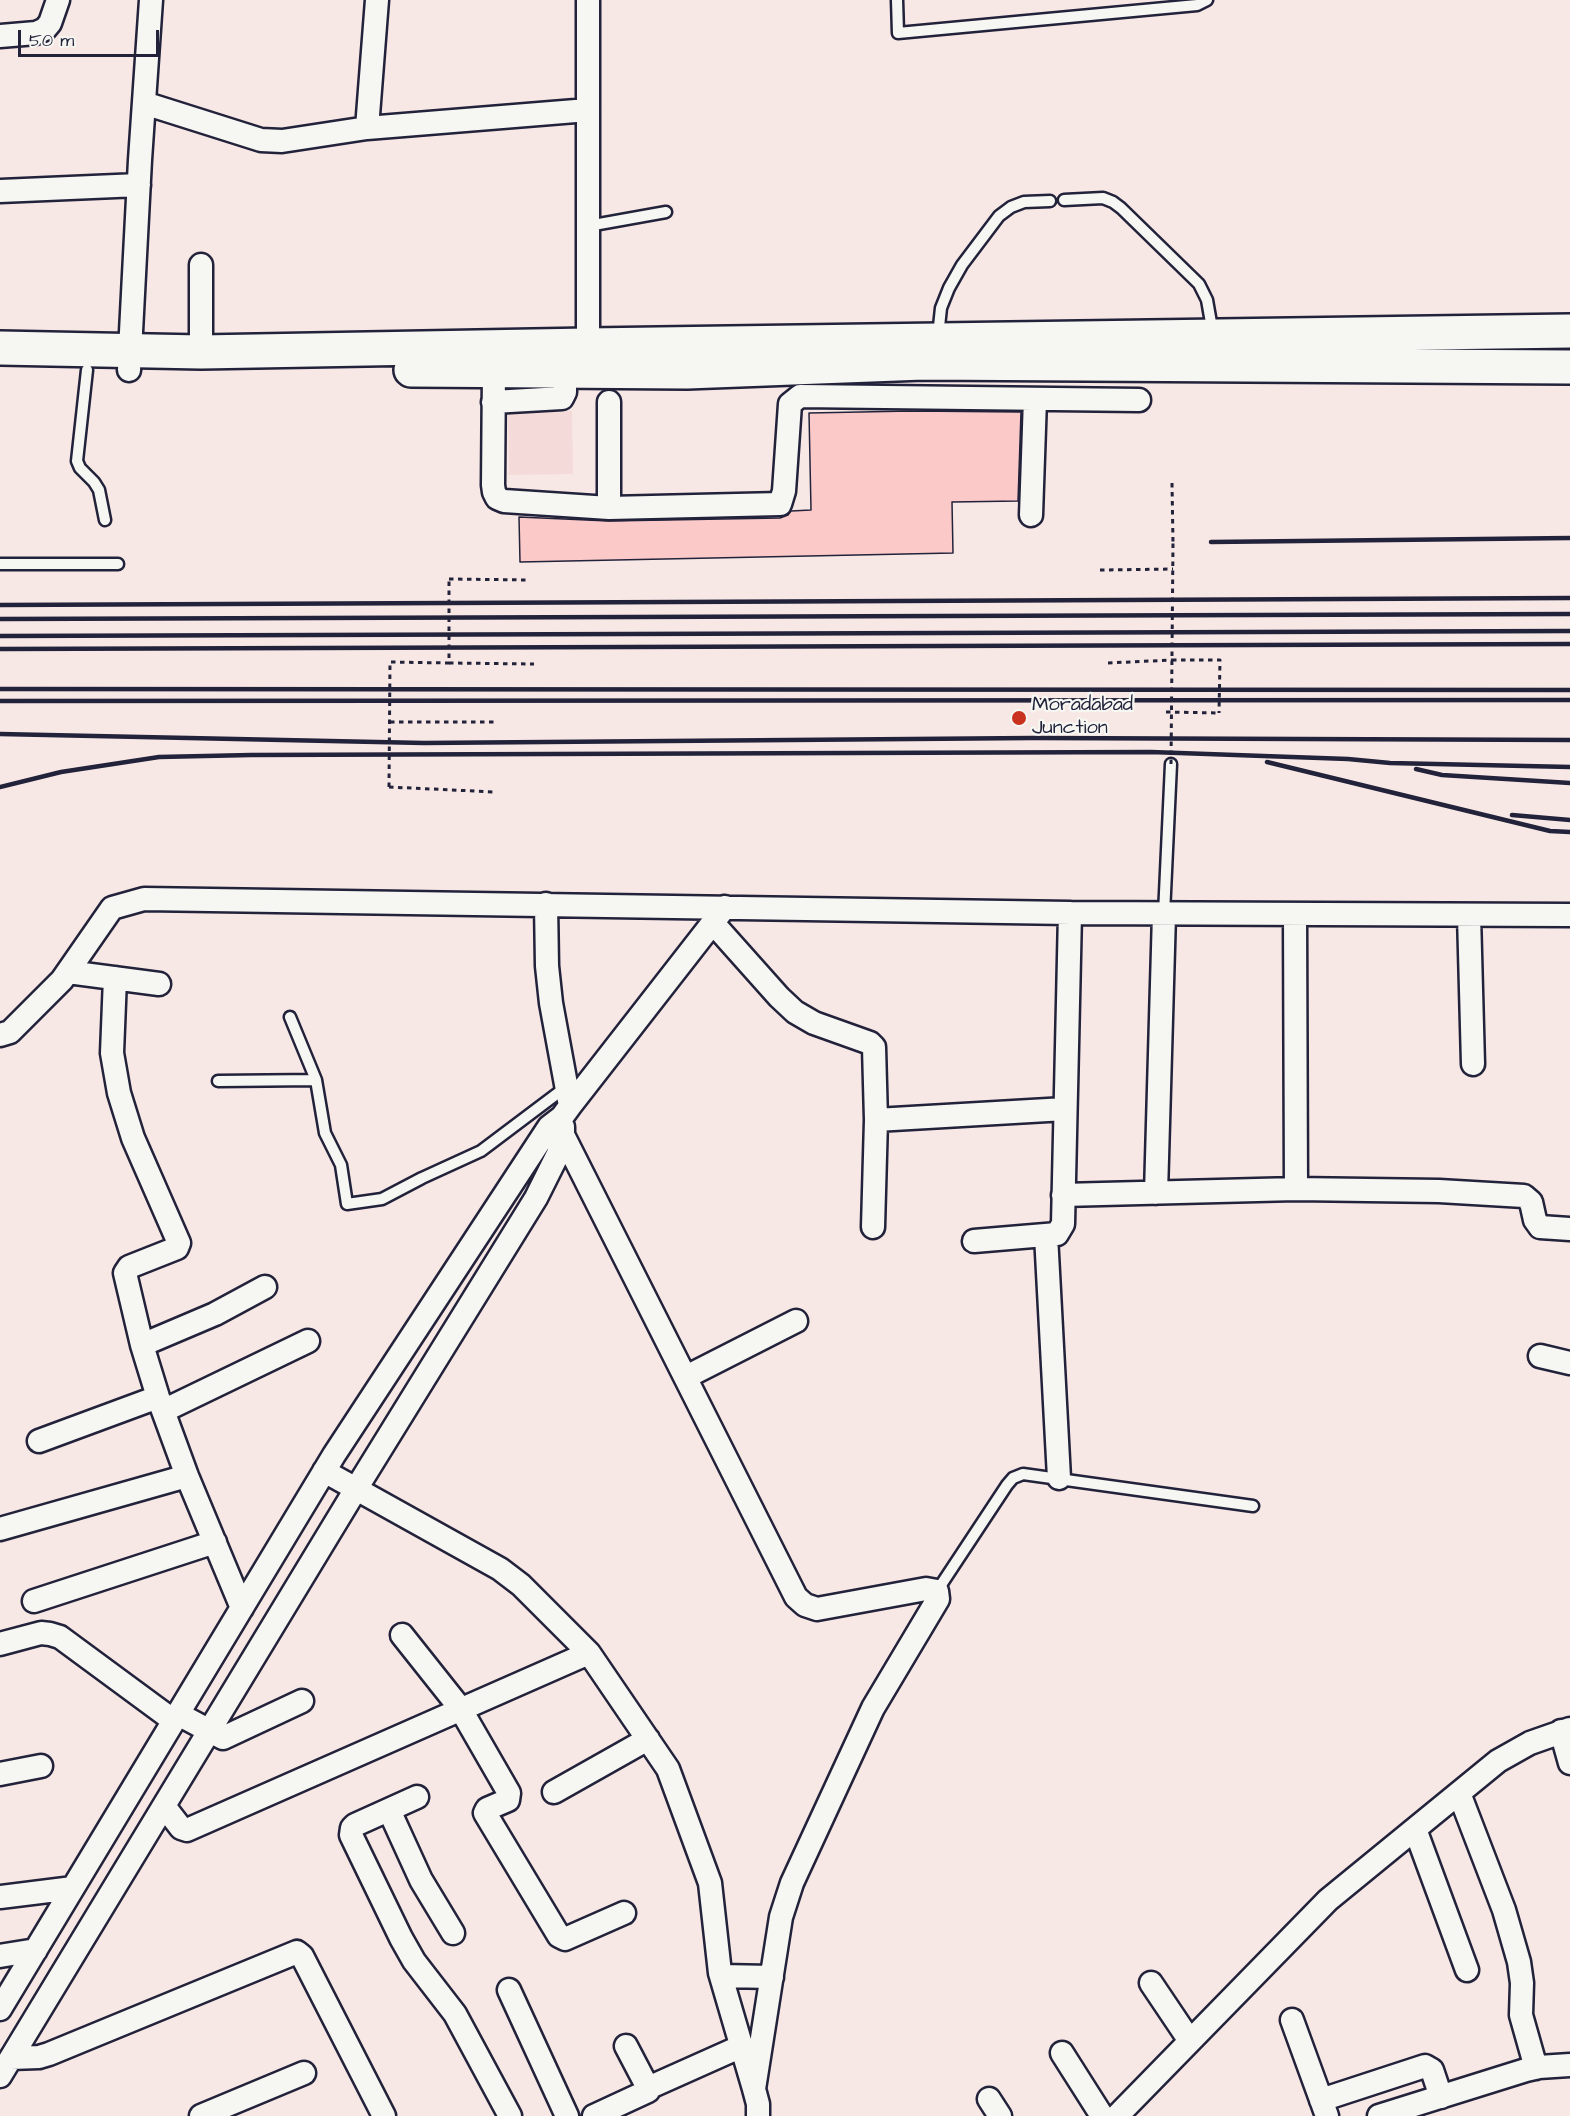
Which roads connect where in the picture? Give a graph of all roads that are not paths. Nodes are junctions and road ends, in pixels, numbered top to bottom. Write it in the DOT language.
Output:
graph roads {
  1 [pos="58,0"];
  2 [pos="151,0"];
  3 [pos="377,0"];
  4 [pos="588,0"];
  5 [pos="897,0"];
  6 [pos="1207,0"];
  7 [pos="0,36"];
  8 [pos="144,103"];
  9 [pos="588,111"];
  10 [pos="367,128"];
  11 [pos="138,185"];
  12 [pos="0,191"];
  13 [pos="1064,200"];
  14 [pos="1050,201"];
  15 [pos="666,212"];
  16 [pos="588,226"];
  17 [pos="201,265"];
  18 [pos="1570,331"];
  19 [pos="1213,336"];
  20 [pos="937,340"];
  21 [pos="588,345"];
  22 [pos="0,348"];
  23 [pos="1163,351"];
  24 [pos="201,352"];
  25 [pos="783,355"];
  26 [pos="130,361"];
  27 [pos="1570,367"];
  28 [pos="0,370"];
  29 [pos="87,370"];
  30 [pos="494,386"];
  31 [pos="1035,399"];
  32 [pos="1139,400"];
  33 [pos="609,402"];
  34 [pos="609,507"];
  35 [pos="1031,515"];
  36 [pos="105,520"];
  37 [pos="0,564"];
  38 [pos="118,564"];
  39 [pos="1172,764"];
  40 [pos="546,904"];
  41 [pos="1070,913"];
  42 [pos="1164,914"];
  43 [pos="719,915"];
  44 [pos="1295,915"];
  45 [pos="1469,915"];
  46 [pos="1570,915"];
  47 [pos="68,972"];
  48 [pos="115,978"];
  49 [pos="159,984"];
  50 [pos="290,1017"];
  51 [pos="0,1035"];
  52 [pos="1473,1064"];
  53 [pos="316,1080"];
  54 [pos="218,1081"];
  55 [pos="1065,1109"];
  56 [pos="566,1111"];
  57 [pos="876,1120"];
  58 [pos="1296,1189"];
  59 [pos="1156,1193"];
  60 [pos="1063,1195"];
  61 [pos="873,1227"];
  62 [pos="1570,1229"];
  63 [pos="1046,1235"];
  64 [pos="974,1241"];
  65 [pos="265,1287"];
  66 [pos="796,1321"];
  67 [pos="308,1341"];
  68 [pos="142,1345"];
  69 [pos="1540,1356"];
  70 [pos="1570,1363"];
  71 [pos="686,1377"];
  72 [pos="161,1404"];
  73 [pos="39,1441"];
  74 [pos="324,1471"];
  75 [pos="188,1476"];
  76 [pos="1059,1478"];
  77 [pos="356,1489"];
  78 [pos="1253,1506"];
  79 [pos="0,1529"];
  80 [pos="215,1542"];
  81 [pos="937,1591"];
  82 [pos="34,1601"];
  83 [pos="242,1608"];
  84 [pos="402,1635"];
  85 [pos="0,1644"];
  86 [pos="589,1653"];
  87 [pos="302,1701"];
  88 [pos="460,1708"];
  89 [pos="176,1717"];
  90 [pos="1565,1730"];
  91 [pos="209,1731"];
  92 [pos="648,1739"];
  93 [pos="1570,1763"];
  94 [pos="41,1766"];
  95 [pos="0,1774"];
  96 [pos="554,1792"];
  97 [pos="1459,1793"];
  98 [pos="417,1797"];
  99 [pos="164,1806"];
  100 [pos="388,1810"];
  101 [pos="1415,1829"];
  102 [pos="73,1888"];
  103 [pos="0,1897"];
  104 [pos="624,1913"];
  105 [pos="453,1933"];
  106 [pos="36,1950"];
  107 [pos="0,1956"];
  108 [pos="1467,1971"];
  109 [pos="722,1976"];
  110 [pos="772,1977"];
  111 [pos="1151,1983"];
  112 [pos="509,1990"];
  113 [pos="0,2009"];
  114 [pos="1292,2020"];
  115 [pos="1190,2040"];
  116 [pos="626,2046"];
  117 [pos="742,2046"];
  118 [pos="1062,2053"];
  119 [pos="1570,2065"];
  120 [pos="6,2067"];
  121 [pos="1536,2068"];
  122 [pos="304,2073"];
  123 [pos="648,2088"];
  124 [pos="754,2089"];
  125 [pos="1441,2097"];
  126 [pos="1324,2108"];
  127 [pos="1389,2114"];
  128 [pos="201,2116"];
  129 [pos="384,2116"];
  130 [pos="510,2116"];
  131 [pos="567,2116"];
  132 [pos="594,2116"];
  133 [pos="758,2116"];
  134 [pos="1102,2116"];
  135 [pos="1117,2116"];
  1 -- 7 [label="street"];
  2 -- 8 [label="street"];
  3 -- 10 [label="street"];
  4 -- 9 [label="street"];
  5 -- 6 [label="lane"];
  8 -- 10 [label="street"];
  8 -- 11 [label="street"];
  9 -- 10 [label="street"];
  9 -- 16 [label="street"];
  11 -- 12 [label="street"];
  11 -- 26 [label="street"];
  13 -- 19 [label="lane"];
  14 -- 20 [label="lane"];
  15 -- 16 [label="lane"];
  16 -- 21 [label="street"];
  17 -- 24 [label="street"];
  18 -- 19 [label="main road"];
  19 -- 23 [label="main road"];
  20 -- 23 [label="main road"];
  20 -- 25 [label="main road"];
  21 -- 24 [label="main road"];
  21 -- 25 [label="main road"];
  22 -- 26 [label="main road"];
  23 -- 25 [label="main road"];
  23 -- 27 [label="main road"];
  24 -- 26 [label="main road"];
  25 -- 30 [label="main road"];
  26 -- 29 [label="main road"];
  26 -- 30 [label="main road"];
  28 -- 29 [label="main road"];
  29 -- 36 [label="lane"];
  30 -- 34 [label="street"];
  31 -- 32 [label="street"];
  31 -- 34 [label="street"];
  31 -- 35 [label="street"];
  33 -- 34 [label="street"];
  37 -- 38 [label="lane"];
  39 -- 42 [label="lane"];
  40 -- 43 [label="street"];
  40 -- 47 [label="street"];
  40 -- 56 [label="street"];
  41 -- 42 [label="street"];
  41 -- 43 [label="street"];
  41 -- 55 [label="street"];
  42 -- 44 [label="street"];
  42 -- 59 [label="street"];
  43 -- 56 [label="street"];
  43 -- 57 [label="street"];
  44 -- 45 [label="street"];
  44 -- 58 [label="street"];
  45 -- 46 [label="street"];
  45 -- 52 [label="street"];
  47 -- 48 [label="street"];
  47 -- 51 [label="street"];
  48 -- 49 [label="street"];
  48 -- 68 [label="street"];
  50 -- 53 [label="lane"];
  53 -- 54 [label="lane"];
  53 -- 56 [label="lane"];
  55 -- 57 [label="street"];
  55 -- 60 [label="street"];
  56 -- 71 [label="street"];
  56 -- 74 [label="street"];
  56 -- 77 [label="street"];
  57 -- 61 [label="street"];
  58 -- 59 [label="street"];
  58 -- 62 [label="street"];
  59 -- 60 [label="street"];
  60 -- 63 [label="street"];
  63 -- 64 [label="street"];
  63 -- 76 [label="street"];
  65 -- 68 [label="street"];
  66 -- 71 [label="street"];
  67 -- 72 [label="street"];
  68 -- 72 [label="street"];
  69 -- 70 [label="street"];
  71 -- 81 [label="street"];
  72 -- 73 [label="street"];
  72 -- 75 [label="street"];
  74 -- 77 [label="street"];
  74 -- 83 [label="street"];
  75 -- 79 [label="street"];
  75 -- 80 [label="street"];
  76 -- 78 [label="lane"];
  76 -- 81 [label="lane"];
  77 -- 86 [label="street"];
  77 -- 91 [label="street"];
  80 -- 82 [label="street"];
  80 -- 83 [label="street"];
  81 -- 110 [label="street"];
  83 -- 89 [label="street"];
  84 -- 88 [label="street"];
  85 -- 89 [label="street"];
  86 -- 88 [label="street"];
  86 -- 92 [label="street"];
  87 -- 91 [label="street"];
  88 -- 99 [label="street"];
  88 -- 104 [label="street"];
  89 -- 91 [label="street"];
  89 -- 102 [label="street"];
  90 -- 93 [label="street"];
  90 -- 97 [label="street"];
  91 -- 99 [label="street"];
  92 -- 96 [label="street"];
  92 -- 109 [label="street"];
  94 -- 95 [label="street"];
  97 -- 101 [label="street"];
  97 -- 121 [label="street"];
  98 -- 100 [label="street"];
  99 -- 120 [label="street"];
  100 -- 105 [label="street"];
  100 -- 130 [label="street"];
  101 -- 108 [label="street"];
  101 -- 115 [label="street"];
  102 -- 103 [label="street"];
  102 -- 106 [label="street"];
  106 -- 107 [label="street"];
  106 -- 113 [label="street"];
  109 -- 110 [label="street"];
  109 -- 117 [label="street"];
  110 -- 124 [label="street"];
  111 -- 115 [label="street"];
  112 -- 131 [label="street"];
  114 -- 126 [label="street"];
  115 -- 135 [label="street"];
  116 -- 123 [label="street"];
  117 -- 123 [label="street"];
  117 -- 124 [label="street"];
  118 -- 134 [label="street"];
  119 -- 121 [label="street"];
  120 -- 129 [label="street"];
  121 -- 125 [label="street"];
  122 -- 128 [label="street"];
  123 -- 132 [label="street"];
  124 -- 133 [label="street"];
  125 -- 126 [label="street"];
  125 -- 127 [label="street"];
}
